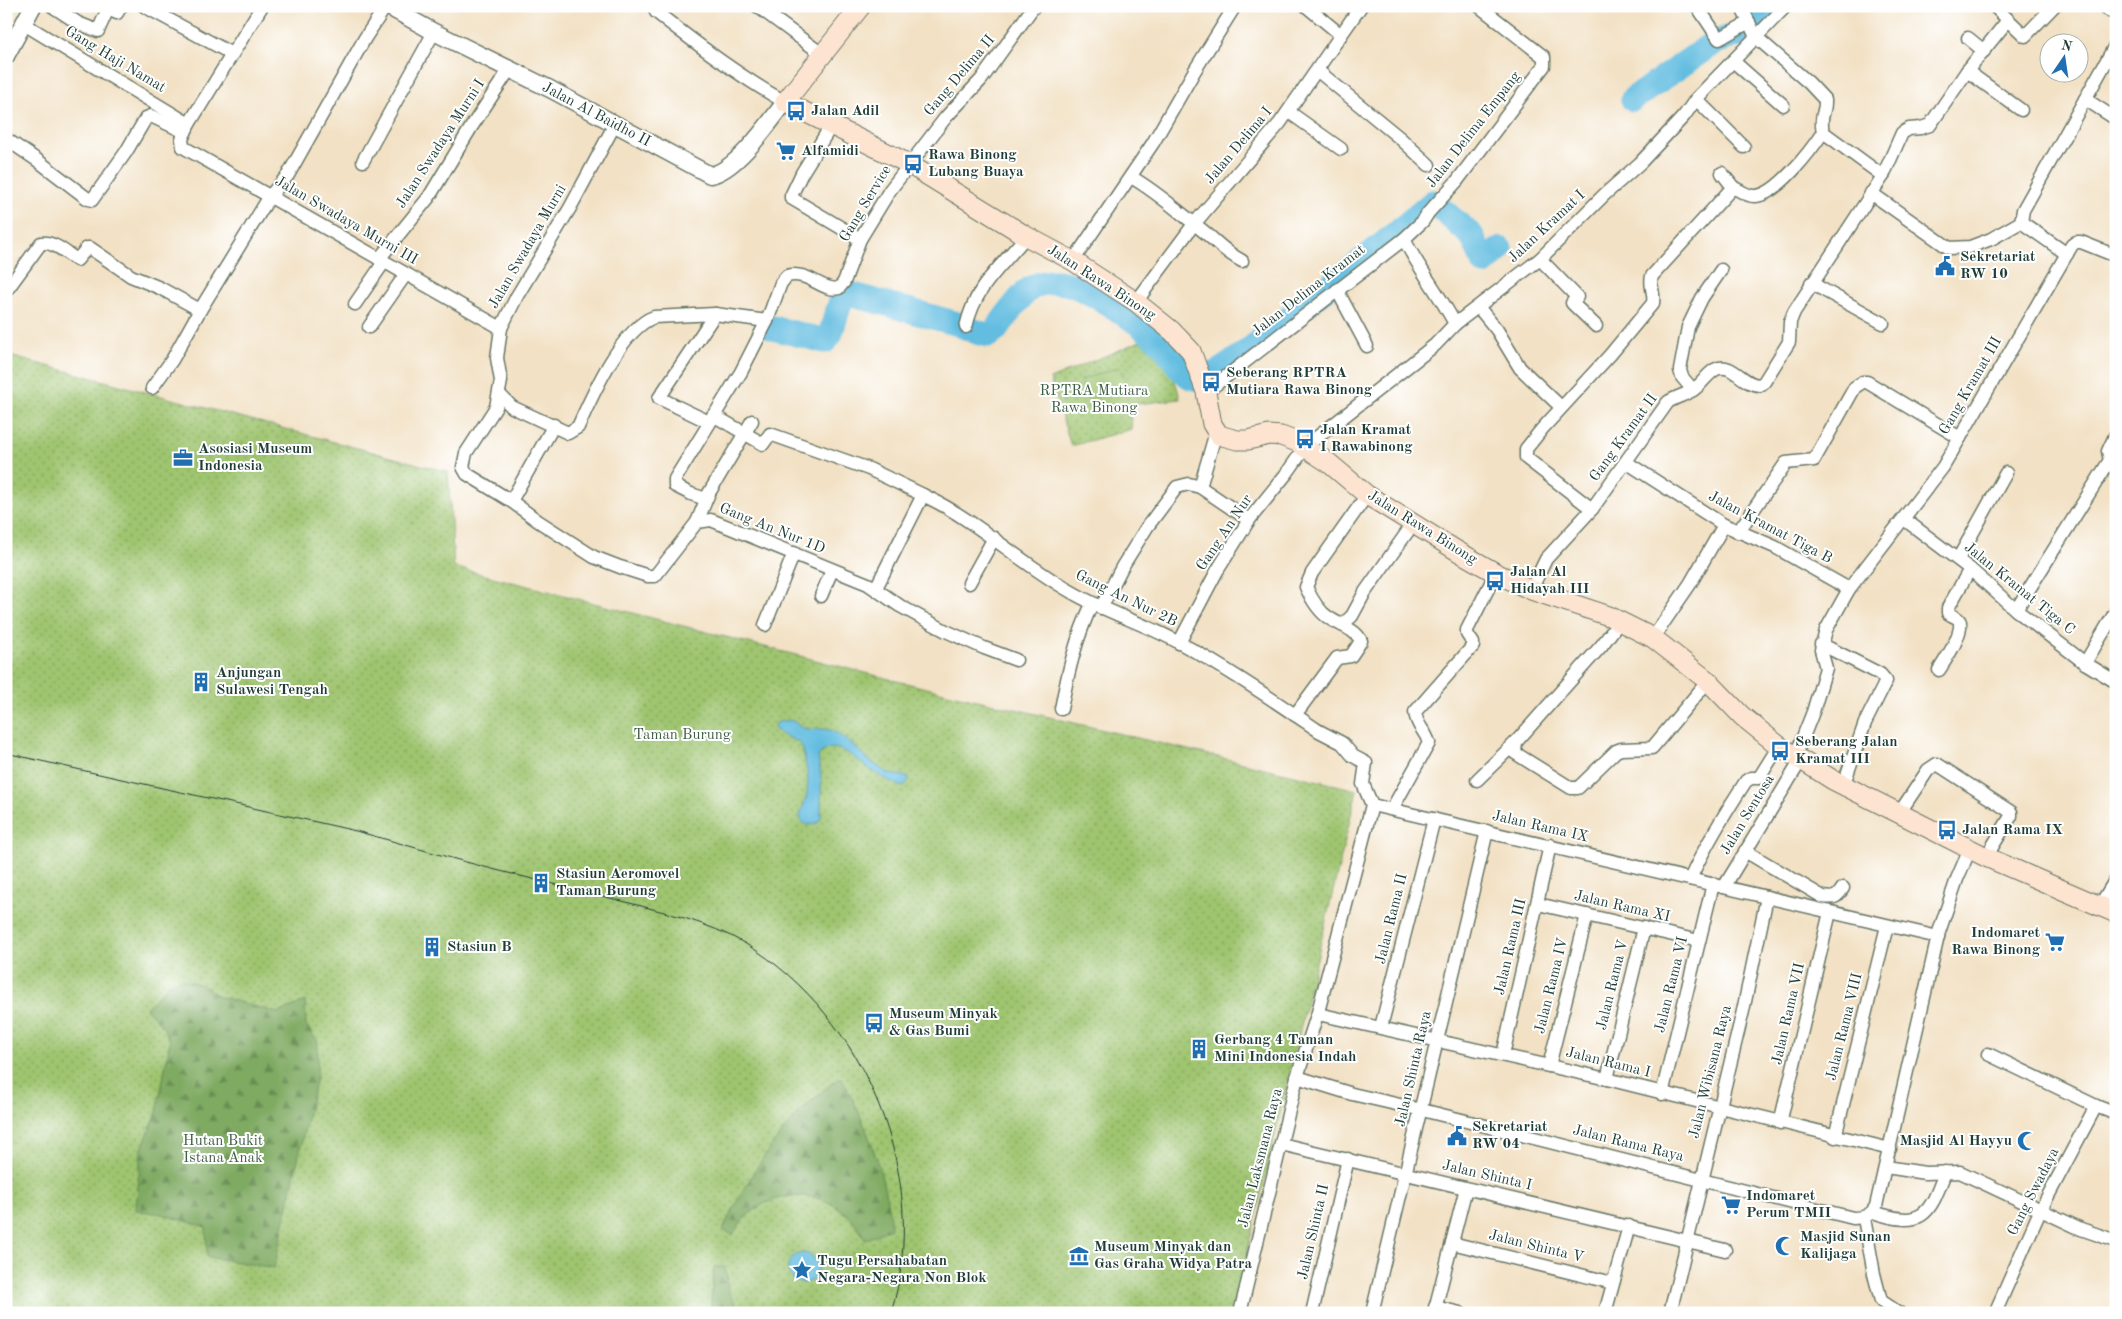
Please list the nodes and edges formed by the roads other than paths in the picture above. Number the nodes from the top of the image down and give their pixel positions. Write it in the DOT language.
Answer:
graph roads {
  1 [pos="33,6"];
  2 [pos="52,6"];
  3 [pos="121,6"];
  4 [pos="144,6"];
  5 [pos="262,6"];
  6 [pos="387,6"];
  7 [pos="654,6"];
  8 [pos="757,6"];
  9 [pos="861,6"];
  10 [pos="1034,6"];
  11 [pos="1235,6"];
  12 [pos="1306,6"];
  13 [pos="1361,6"];
  14 [pos="1479,6"];
  15 [pos="1697,6"];
  16 [pos="1741,6"];
  17 [pos="1786,6"];
  18 [pos="1994,6"];
  19 [pos="2054,6"];
  20 [pos="2103,6"];
  21 [pos="2116,15"];
  22 [pos="2008,20"];
  23 [pos="24,24"];
  24 [pos="1752,29"];
  25 [pos="434,32"];
  26 [pos="1340,35"];
  27 [pos="1968,38"];
  28 [pos="2116,44"];
  29 [pos="1984,51"];
  30 [pos="232,54"];
  31 [pos="822,54"];
  32 [pos="6,56"];
  33 [pos="1733,61"];
  34 [pos="509,70"];
  35 [pos="1318,71"];
  36 [pos="1967,71"];
  37 [pos="1696,99"];
  38 [pos="2085,99"];
  39 [pos="785,102"];
  40 [pos="1783,105"];
  41 [pos="2021,110"];
  42 [pos="1289,112"];
  43 [pos="2116,119"];
  44 [pos="614,124"];
  45 [pos="831,126"];
  46 [pos="185,132"];
  47 [pos="1823,132"];
  48 [pos="6,139"];
  49 [pos="1744,147"];
  50 [pos="1341,149"];
  51 [pos="363,161"];
  52 [pos="910,165"];
  53 [pos="1428,165"];
  54 [pos="1722,173"];
  55 [pos="1883,176"];
  56 [pos="1131,177"];
  57 [pos="1733,186"];
  58 [pos="1871,193"];
  59 [pos="270,196"];
  60 [pos="1428,213"];
  61 [pos="2021,222"];
  62 [pos="1194,224"];
  63 [pos="1026,236"];
  64 [pos="1404,239"];
  65 [pos="860,240"];
  66 [pos="2067,254"];
  67 [pos="2116,256"];
  68 [pos="1540,258"];
  69 [pos="382,261"];
  70 [pos="1073,261"];
  71 [pos="1242,262"];
  72 [pos="6,268"];
  73 [pos="1721,270"];
  74 [pos="19,272"];
  75 [pos="406,274"];
  76 [pos="1811,283"];
  77 [pos="1337,290"];
  78 [pos="6,291"];
  79 [pos="1136,302"];
  80 [pos="356,304"];
  81 [pos="1479,308"];
  82 [pos="200,310"];
  83 [pos="714,314"];
  84 [pos="1883,323"];
  85 [pos="1455,324"];
  86 [pos="765,326"];
  87 [pos="1596,326"];
  88 [pos="370,327"];
  89 [pos="966,327"];
  90 [pos="501,328"];
  91 [pos="1367,346"];
  92 [pos="1203,382"];
  93 [pos="152,388"];
  94 [pos="1693,390"];
  95 [pos="499,394"];
  96 [pos="1561,407"];
  97 [pos="711,418"];
  98 [pos="752,421"];
  99 [pos="554,425"];
  100 [pos="1216,432"];
  101 [pos="744,434"];
  102 [pos="2116,434"];
  103 [pos="1960,438"];
  104 [pos="1306,446"];
  105 [pos="1626,462"];
  106 [pos="2006,473"];
  107 [pos="1200,486"];
  108 [pos="923,495"];
  109 [pos="1367,495"];
  110 [pos="706,499"];
  111 [pos="510,501"];
  112 [pos="1592,509"];
  113 [pos="1904,519"];
  114 [pos="1249,520"];
  115 [pos="697,522"];
  116 [pos="1413,524"];
  117 [pos="1724,525"];
  118 [pos="1738,532"];
  119 [pos="994,538"];
  120 [pos="794,553"];
  121 [pos="1958,559"];
  122 [pos="1970,569"];
  123 [pos="832,570"];
  124 [pos="1496,573"];
  125 [pos="648,576"];
  126 [pos="969,583"];
  127 [pos="876,588"];
  128 [pos="1849,589"];
  129 [pos="1531,590"];
  130 [pos="821,596"];
  131 [pos="1097,606"];
  132 [pos="2016,610"];
  133 [pos="2116,611"];
  134 [pos="1620,621"];
  135 [pos="765,625"];
  136 [pos="1342,625"];
  137 [pos="1653,638"];
  138 [pos="1180,643"];
  139 [pos="1821,644"];
  140 [pos="1016,660"];
  141 [pos="2085,662"];
  142 [pos="1938,670"];
  143 [pos="1708,681"];
  144 [pos="2116,682"];
  145 [pos="1061,709"];
  146 [pos="1296,715"];
  147 [pos="1516,742"];
  148 [pos="1779,746"];
  149 [pos="1798,758"];
  150 [pos="1477,780"];
  151 [pos="1843,786"];
  152 [pos="1371,807"];
  153 [pos="1392,809"];
  154 [pos="1900,812"];
  155 [pos="1434,819"];
  156 [pos="1487,831"];
  157 [pos="1550,845"];
  158 [pos="1745,851"];
  159 [pos="1978,853"];
  160 [pos="1690,879"];
  161 [pos="2116,879"];
  162 [pos="1718,886"];
  163 [pos="1843,888"];
  164 [pos="1767,897"];
  165 [pos="1538,904"];
  166 [pos="2108,910"];
  167 [pos="1830,912"];
  168 [pos="1587,915"];
  169 [pos="1887,926"];
  170 [pos="1644,928"];
  171 [pos="1938,937"];
  172 [pos="1700,941"];
  173 [pos="1318,1014"];
  174 [pos="1381,1027"];
  175 [pos="1438,1040"];
  176 [pos="1988,1054"];
  177 [pos="1504,1056"];
  178 [pos="1549,1066"];
  179 [pos="1297,1077"];
  180 [pos="1607,1079"];
  181 [pos="1662,1094"];
  182 [pos="2096,1106"];
  183 [pos="1719,1108"];
  184 [pos="1422,1110"];
  185 [pos="2116,1114"];
  186 [pos="1780,1123"];
  187 [pos="1835,1137"];
  188 [pos="1281,1144"];
  189 [pos="1890,1149"];
  190 [pos="1348,1160"];
  191 [pos="1886,1167"];
  192 [pos="1945,1172"];
  193 [pos="1406,1174"];
  194 [pos="1701,1179"];
  195 [pos="1466,1188"];
  196 [pos="2040,1211"];
  197 [pos="1869,1215"];
  198 [pos="1629,1226"];
  199 [pos="1686,1241"];
  200 [pos="2116,1241"];
  201 [pos="1452,1243"];
  202 [pos="1725,1250"];
  203 [pos="1613,1283"];
  204 [pos="1434,1310"];
  205 [pos="1240,1313"];
  206 [pos="1312,1313"];
  207 [pos="1372,1313"];
  208 [pos="1460,1313"];
  209 [pos="1605,1313"];
  210 [pos="1670,1313"];
  211 [pos="1899,1313"];
  212 [pos="1995,1313"];
  1 -- 23 [label="street"];
  2 -- 3 [label="street"];
  4 -- 30 [label="street"];
  5 -- 30 [label="street"];
  6 -- 25 [label="street, Jalan Al Baidho II"];
  6 -- 59 [label="street"];
  7 -- 39 [label="street"];
  8 -- 31 [label="street"];
  9 -- 31 [label="main road"];
  10 -- 52 [label="street, Gang Delima II"];
  11 -- 56 [label="street"];
  12 -- 26 [label="street"];
  13 -- 26 [label="street, Jalan Delima I"];
  14 -- 60 [label="street, Jalan Delima Empang"];
  15 -- 24 [label="street"];
  16 -- 24 [label="street"];
  17 -- 24 [label="street, Jalan Kramat I"];
  18 -- 22 [label="street"];
  19 -- 22 [label="street"];
  20 -- 21 [label="street"];
  22 -- 29 [label="street"];
  23 -- 32 [label="street"];
  23 -- 46 [label="street, Gang Haji Namat"];
  24 -- 33 [label="street, Jalan Kramat I"];
  24 -- 47 [label="street"];
  25 -- 34 [label="street, Jalan Al Baidho II"];
  25 -- 51 [label="street"];
  26 -- 35 [label="street, Jalan Delima I"];
  27 -- 29 [label="street"];
  28 -- 38 [label="street"];
  29 -- 36 [label="street"];
  30 -- 46 [label="street"];
  31 -- 39 [label="main road"];
  33 -- 37 [label="street, Jalan Kramat I"];
  33 -- 40 [label="street"];
  34 -- 44 [label="street, Jalan Al Baidho II"];
  34 -- 69 [label="street, Jalan Swadaya Murni I"];
  35 -- 42 [label="street, Jalan Delima I"];
  35 -- 53 [label="street"];
  36 -- 41 [label="street"];
  36 -- 55 [label="street, Gang Kramat II"];
  37 -- 49 [label="street"];
  37 -- 68 [label="street, Jalan Kramat I"];
  38 -- 43 [label="street"];
  38 -- 61 [label="street"];
  39 -- 44 [label="street, Jalan Al Baidho II"];
  39 -- 45 [label="main road, Jalan Rawa Binong"];
  42 -- 50 [label="street"];
  42 -- 62 [label="street, Jalan Delima I"];
  44 -- 90 [label="street, Jalan Swadaya Murni"];
  45 -- 52 [label="main road, Jalan Rawa Binong"];
  45 -- 65 [label="street"];
  46 -- 48 [label="street"];
  46 -- 59 [label="street, Jalan Swadaya Murni III"];
  47 -- 55 [label="street"];
  47 -- 57 [label="street"];
  52 -- 63 [label="main road, Jalan Rawa Binong"];
  52 -- 65 [label="street, Gang Service"];
  54 -- 57 [label="street"];
  55 -- 58 [label="street, Gang Kramat II"];
  56 -- 62 [label="street"];
  56 -- 70 [label="street"];
  57 -- 96 [label="street"];
  58 -- 61 [label="street"];
  58 -- 76 [label="street, Gang Kramat II"];
  59 -- 69 [label="street, Jalan Swadaya Murni III"];
  59 -- 82 [label="street"];
  60 -- 64 [label="street, Jalan Delima Kramat"];
  61 -- 66 [label="street"];
  62 -- 71 [label="street"];
  62 -- 79 [label="street, Jalan Delima I"];
  63 -- 70 [label="main road, Jalan Rawa Binong"];
  63 -- 89 [label="street"];
  64 -- 77 [label="street, Jalan Delima Kramat"];
  64 -- 85 [label="street"];
  65 -- 86 [label="street, Gang Service"];
  66 -- 67 [label="street"];
  66 -- 103 [label="street, Gang Kramat III"];
  68 -- 81 [label="street, Jalan Kramat I"];
  68 -- 87 [label="street"];
  69 -- 75 [label="street, Jalan Swadaya Murni III"];
  69 -- 80 [label="street, Jalan Swadaya Murni I"];
  70 -- 79 [label="main road, Jalan Rawa Binong"];
  72 -- 74 [label="street"];
  73 -- 94 [label="street"];
  74 -- 78 [label="street"];
  74 -- 82 [label="street"];
  75 -- 88 [label="street"];
  75 -- 90 [label="street, Jalan Swadaya Murni III"];
  76 -- 84 [label="street"];
  76 -- 94 [label="street, Gang Kramat II"];
  77 -- 91 [label="street"];
  77 -- 92 [label="street, Jalan Delima Kramat"];
  79 -- 92 [label="main road, Jalan Rawa Binong"];
  81 -- 85 [label="street, Jalan Kramat I"];
  81 -- 96 [label="street"];
  82 -- 93 [label="street"];
  83 -- 86 [label="street"];
  83 -- 97 [label="street"];
  83 -- 99 [label="street"];
  85 -- 104 [label="street, Jalan Kramat I"];
  86 -- 97 [label="street"];
  90 -- 95 [label="street, Jalan Swadaya Murni"];
  92 -- 100 [label="main road, Jalan Rawa Binong"];
  94 -- 105 [label="street, Gang Kramat II"];
  95 -- 99 [label="street"];
  95 -- 111 [label="street, Jalan Swadaya Murni"];
  96 -- 112 [label="street"];
  97 -- 101 [label="street"];
  97 -- 110 [label="street"];
  98 -- 101 [label="street"];
  99 -- 111 [label="street"];
  100 -- 104 [label="main road, Jalan Rawa Binong"];
  100 -- 107 [label="street"];
  101 -- 108 [label="street, Gang An Nur 2B"];
  101 -- 110 [label="street"];
  102 -- 132 [label="street"];
  103 -- 113 [label="street, Gang Kramat III"];
  103 -- 118 [label="street"];
  104 -- 109 [label="main road, Jalan Rawa Binong"];
  104 -- 114 [label="street, Gang An Nur"];
  105 -- 112 [label="street, Gang Kramat II"];
  105 -- 117 [label="street, Jalan Kramat Tiga B"];
  106 -- 121 [label="street"];
  107 -- 114 [label="street"];
  107 -- 131 [label="street"];
  108 -- 119 [label="street, Gang An Nur 2B"];
  108 -- 127 [label="street"];
  109 -- 116 [label="main road, Jalan Rawa Binong"];
  109 -- 136 [label="street"];
  110 -- 115 [label="street"];
  111 -- 125 [label="street, Jalan Swadaya Murni"];
  112 -- 129 [label="street, Gang Kramat II"];
  113 -- 121 [label="street, Jalan Kramat Tiga C"];
  113 -- 128 [label="street, Gang Kramat III"];
  114 -- 138 [label="street, Gang An Nur"];
  115 -- 120 [label="street, Gang An Nur 1D"];
  115 -- 125 [label="street, Gang An Nur 1D"];
  116 -- 124 [label="main road, Jalan Rawa Binong"];
  116 -- 136 [label="street"];
  117 -- 118 [label="street, Jalan Kramat Tiga B"];
  117 -- 137 [label="street"];
  118 -- 128 [label="street, Jalan Kramat Tiga B"];
  119 -- 126 [label="street"];
  119 -- 131 [label="street, Gang An Nur 2B"];
  120 -- 123 [label="street, Gang An Nur 1D"];
  120 -- 135 [label="street"];
  121 -- 122 [label="street, Jalan Kramat Tiga C"];
  122 -- 132 [label="street, Jalan Kramat Tiga C"];
  122 -- 142 [label="street"];
  123 -- 127 [label="street, Gang An Nur 1D"];
  123 -- 130 [label="street"];
  124 -- 129 [label="main road, Jalan Rawa Binong"];
  124 -- 153 [label="street"];
  127 -- 140 [label="street, Gang An Nur 1D"];
  128 -- 139 [label="street, Gang Kramat III"];
  129 -- 134 [label="main road, Jalan Rawa Binong"];
  131 -- 138 [label="street, Gang An Nur 2B"];
  131 -- 145 [label="street"];
  132 -- 141 [label="street, Jalan Kramat Tiga C"];
  133 -- 141 [label="street"];
  134 -- 137 [label="main road, Jalan Rawa Binong"];
  134 -- 147 [label="street"];
  136 -- 146 [label="street"];
  137 -- 143 [label="main road, Jalan Rawa Binong"];
  138 -- 146 [label="street, Gang An Nur 2B"];
  139 -- 149 [label="street"];
  139 -- 151 [label="street"];
  141 -- 144 [label="street, Jalan Kramat Tiga C"];
  143 -- 147 [label="street"];
  143 -- 148 [label="main road, Jalan Rawa Binong"];
  146 -- 152 [label="street, Gang An Nur 2B"];
  147 -- 150 [label="street"];
  148 -- 149 [label="main road, Jalan Rawa Binong"];
  148 -- 160 [label="street"];
  149 -- 151 [label="main road, Jalan Rawa Binong"];
  149 -- 158 [label="street, Jalan Sentosa"];
  151 -- 154 [label="main road, Jalan Rawa Binong"];
  152 -- 153 [label="street, Jalan Rama IX"];
  152 -- 173 [label="street, Jalan Laksmana Raya"];
  153 -- 155 [label="street, Jalan Rama IX"];
  154 -- 159 [label="main road, Jalan Rawa Binong"];
  154 -- 159 [label="street"];
  155 -- 156 [label="street, Jalan Rama IX"];
  155 -- 174 [label="street, Jalan Rama II"];
  156 -- 157 [label="street, Jalan Rama IX"];
  156 -- 175 [label="street, Jalan Shinta Raya"];
  157 -- 160 [label="street, Jalan Rama IX"];
  157 -- 165 [label="street, Jalan Rama III"];
  158 -- 162 [label="street, Jalan Sentosa"];
  158 -- 163 [label="street"];
  159 -- 166 [label="main road, Jalan Rawa Binong"];
  159 -- 171 [label="street"];
  160 -- 162 [label="street, Jalan Rama IX"];
  161 -- 166 [label="street"];
  162 -- 164 [label="street, Jalan Rama IX"];
  162 -- 172 [label="street, Jalan Rama VI"];
  164 -- 167 [label="street, Jalan Rama IX"];
  164 -- 183 [label="street, Jalan Wibisana Raya"];
  165 -- 168 [label="street, Jalan Rama XI"];
  165 -- 177 [label="street, Jalan Rama III"];
  167 -- 169 [label="street, Jalan Rama IX"];
  167 -- 186 [label="street, Jalan Rama VII"];
  168 -- 170 [label="street, Jalan Rama XI"];
  168 -- 178 [label="street, Jalan Rama IV"];
  169 -- 171 [label="street, Jalan Rama IX"];
  169 -- 187 [label="street, Jalan Rama VIII"];
  170 -- 172 [label="street, Jalan Rama XI"];
  170 -- 180 [label="street, Jalan Rama V"];
  171 -- 189 [label="street"];
  172 -- 181 [label="street, Jalan Rama VI"];
  173 -- 174 [label="street, Jalan Rama I"];
  173 -- 179 [label="street, Jalan Laksmana Raya"];
  174 -- 175 [label="street, Jalan Rama I"];
  175 -- 177 [label="street, Jalan Rama I"];
  175 -- 184 [label="street, Jalan Shinta Raya"];
  176 -- 182 [label="street"];
  177 -- 178 [label="street, Jalan Rama I"];
  178 -- 180 [label="street, Jalan Rama I"];
  179 -- 184 [label="street, Jalan Rama Raya"];
  179 -- 188 [label="street, Jalan Laksmana Raya"];
  180 -- 181 [label="street, Jalan Rama I"];
  181 -- 183 [label="street, Jalan Rama I"];
  182 -- 185 [label="street"];
  182 -- 196 [label="street, Gang Swadaya"];
  183 -- 186 [label="street, Jalan Rama I"];
  183 -- 194 [label="street, Jalan Wibisana Raya"];
  184 -- 193 [label="street, Jalan Shinta Raya"];
  184 -- 194 [label="street, Jalan Rama Raya"];
  186 -- 187 [label="street, Jalan Rama I"];
  187 -- 189 [label="street, Jalan Rama I"];
  188 -- 190 [label="street, Jalan Shinta I"];
  188 -- 205 [label="street, Jalan Laksmana Raya"];
  189 -- 191 [label="street"];
  190 -- 193 [label="street, Jalan Shinta I"];
  190 -- 206 [label="street, Jalan Shinta II"];
  191 -- 192 [label="street"];
  191 -- 197 [label="street"];
  192 -- 196 [label="street"];
  192 -- 197 [label="street, Jalan Rama Raya"];
  193 -- 195 [label="street, Jalan Shinta I"];
  193 -- 207 [label="street, Jalan Shinta Raya"];
  194 -- 197 [label="street, Jalan Rama Raya"];
  194 -- 199 [label="street, Jalan Wibisana Raya"];
  195 -- 198 [label="street, Jalan Shinta I"];
  195 -- 201 [label="street"];
  196 -- 200 [label="street"];
  196 -- 212 [label="street, Gang Swadaya"];
  197 -- 211 [label="street"];
  198 -- 199 [label="street, Jalan Shinta I"];
  198 -- 203 [label="street"];
  199 -- 202 [label="street, Jalan Shinta I"];
  199 -- 210 [label="street, Jalan Wibisana Raya"];
  201 -- 203 [label="street, Jalan Shinta V"];
  201 -- 204 [label="street"];
  203 -- 209 [label="street"];
  204 -- 208 [label="street"];
}
